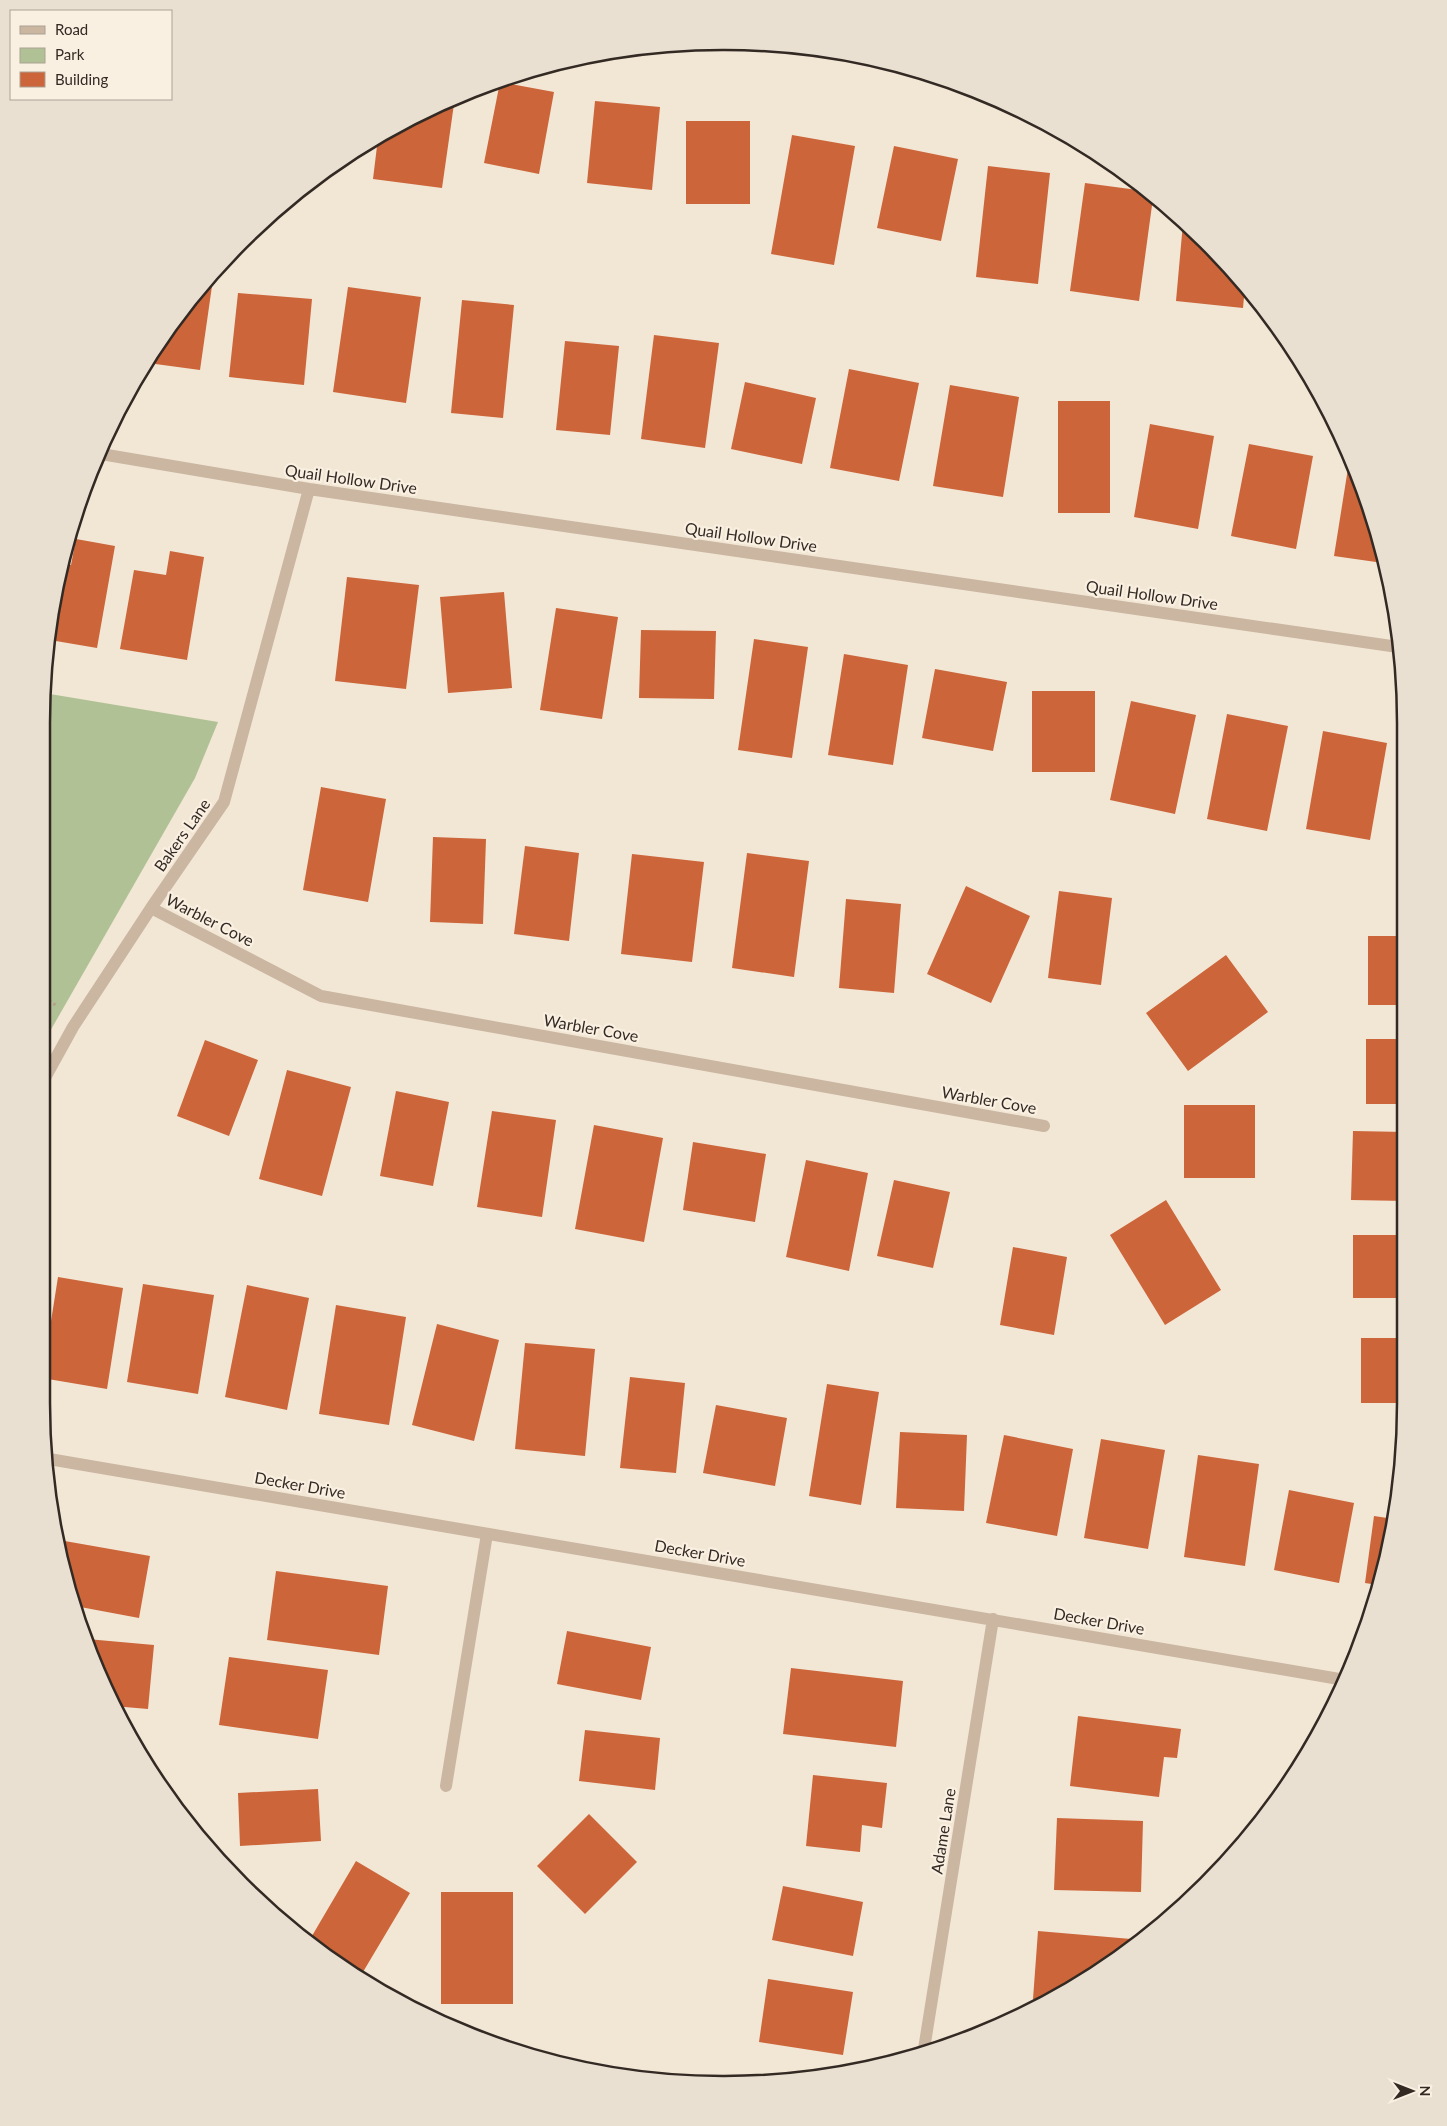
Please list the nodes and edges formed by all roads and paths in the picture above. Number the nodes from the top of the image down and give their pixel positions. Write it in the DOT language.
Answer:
graph roads {
  1 [pos="106,455"];
  2 [pos="309,489"];
  3 [pos="1392,646"];
  4 [pos="151,908"];
  5 [pos="50,1001"];
  6 [pos="58,1006"];
  7 [pos="50,1069"];
  8 [pos="1044,1126"];
  9 [pos="52,1460"];
  10 [pos="487,1534"];
  11 [pos="993,1619"];
  12 [pos="1338,1679"];
  13 [pos="446,1786"];
  14 [pos="925,2045"];
  1 -- 2 [label="street, Quail Hollow Drive"];
  2 -- 3 [label="street, Quail Hollow Drive"];
  2 -- 4 [label="street, Bakers Lane"];
  4 -- 7 [label="street, Bakers Lane"];
  4 -- 8 [label="street, Warbler Cove"];
  5 -- 6 [label="path"];
  9 -- 10 [label="street, Decker Drive"];
  10 -- 11 [label="street, Decker Drive"];
  10 -- 13 [label="street"];
  11 -- 12 [label="street, Decker Drive"];
  11 -- 14 [label="street, Adame Lane"];
}
